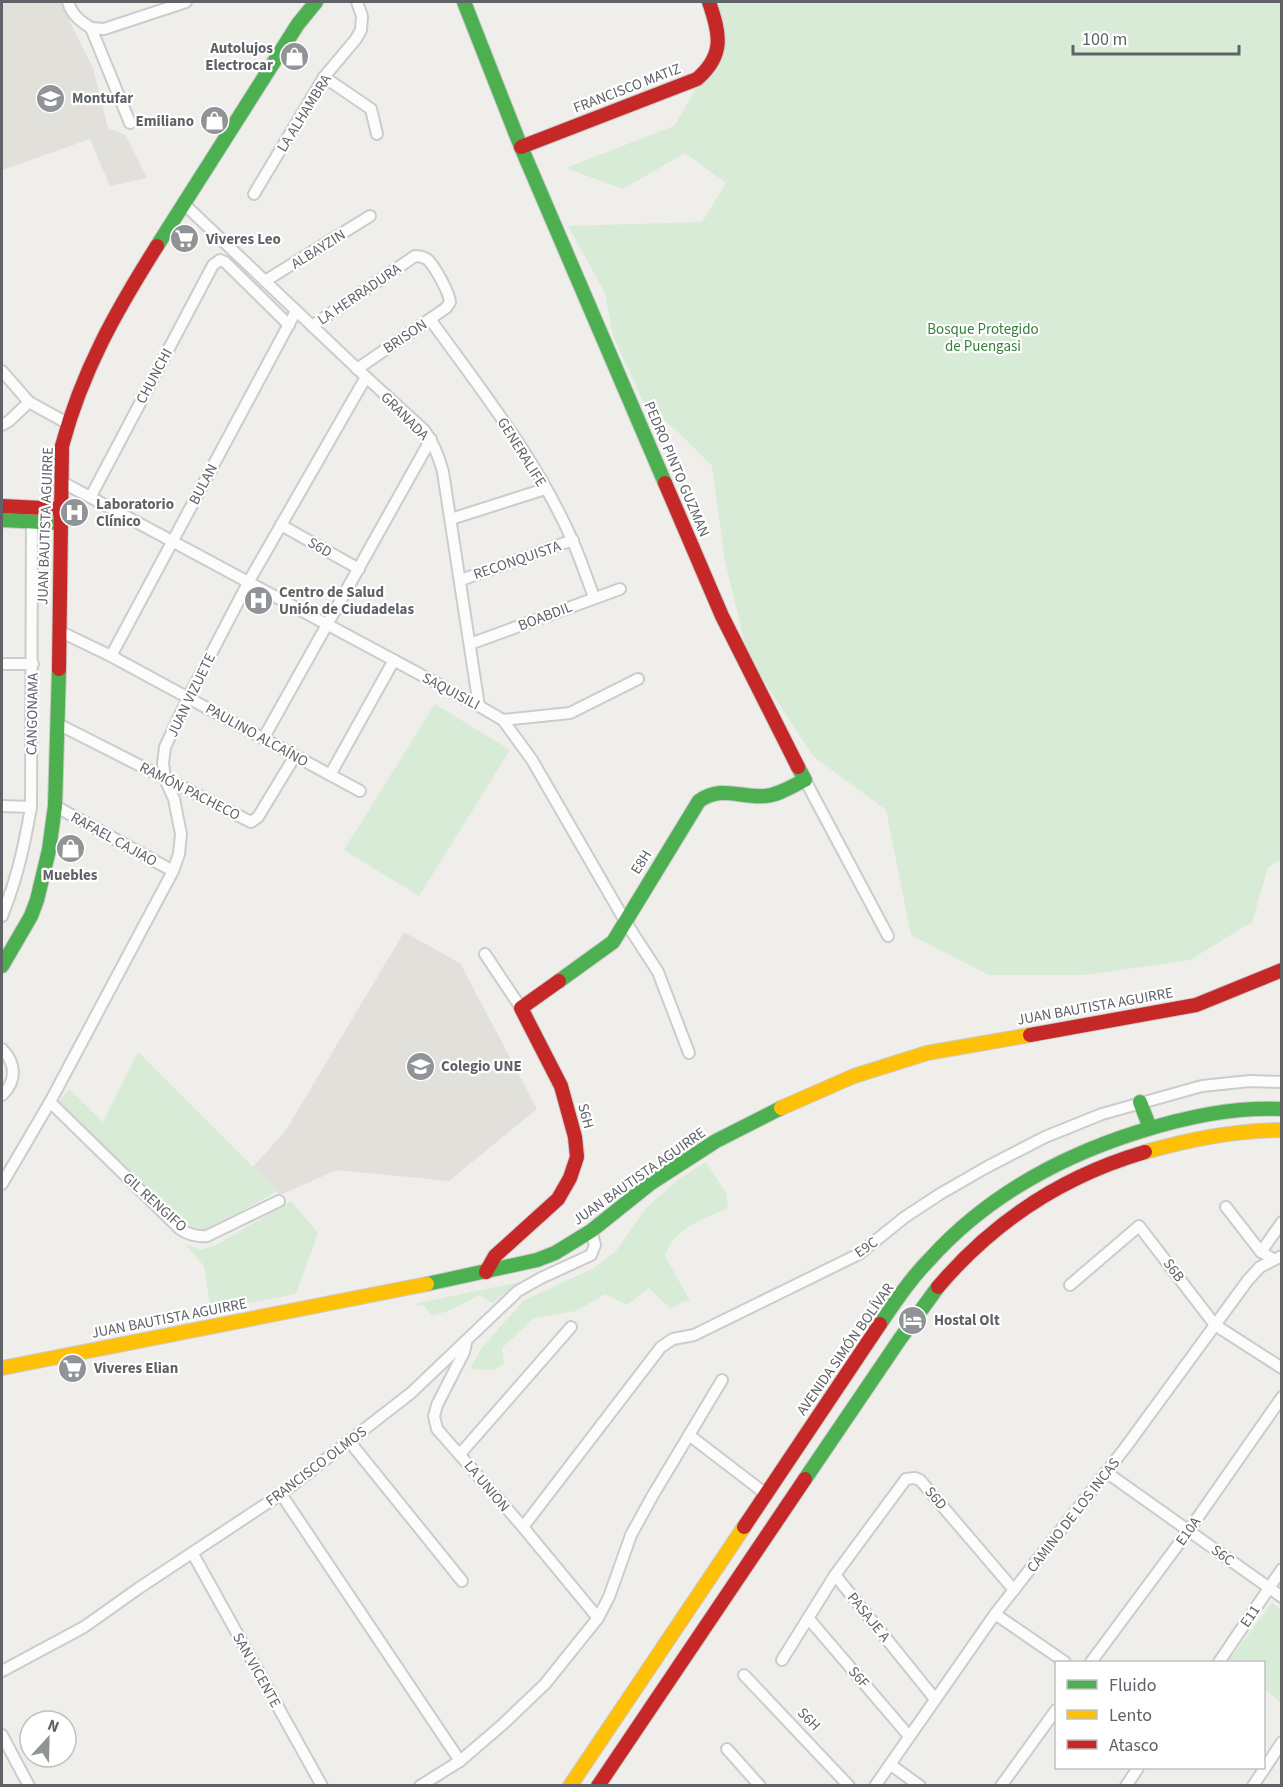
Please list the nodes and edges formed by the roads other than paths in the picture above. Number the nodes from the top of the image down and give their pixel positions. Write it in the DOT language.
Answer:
graph roads {
  1 [pos="68,2"];
  2 [pos="186,2"];
  3 [pos="316,2"];
  4 [pos="357,2"];
  5 [pos="464,2"];
  6 [pos="710,2"];
  7 [pos="91,28"];
  8 [pos="324,77"];
  9 [pos="130,123"];
  10 [pos="377,134"];
  11 [pos="521,147"];
  12 [pos="255,194"];
  13 [pos="184,204"];
  14 [pos="370,216"];
  15 [pos="265,281"];
  16 [pos="450,302"];
  17 [pos="296,311"];
  18 [pos="430,319"];
  19 [pos="289,325"];
  20 [pos="312,326"];
  21 [pos="357,369"];
  22 [pos="2,371"];
  23 [pos="366,377"];
  24 [pos="29,402"];
  25 [pos="67,423"];
  26 [pos="2,424"];
  27 [pos="431,439"];
  28 [pos="62,482"];
  29 [pos="545,489"];
  30 [pos="91,496"];
  31 [pos="2,506"];
  32 [pos="32,514"];
  33 [pos="61,516"];
  34 [pos="451,519"];
  35 [pos="2,520"];
  36 [pos="281,525"];
  37 [pos="573,540"];
  38 [pos="172,541"];
  39 [pos="359,569"];
  40 [pos="460,580"];
  41 [pos="249,581"];
  42 [pos="620,589"];
  43 [pos="594,597"];
  44 [pos="328,624"];
  45 [pos="58,631"];
  46 [pos="470,644"];
  47 [pos="111,656"];
  48 [pos="394,660"];
  49 [pos="2,664"];
  50 [pos="33,664"];
  51 [pos="638,680"];
  52 [pos="188,698"];
  53 [pos="479,706"];
  54 [pos="503,720"];
  55 [pos="58,724"];
  56 [pos="263,739"];
  57 [pos="295,756"];
  58 [pos="330,775"];
  59 [pos="165,779"];
  60 [pos="805,780"];
  61 [pos="360,791"];
  62 [pos="55,806"];
  63 [pos="2,807"];
  64 [pos="31,807"];
  65 [pos="173,871"];
  66 [pos="2,916"];
  67 [pos="625,921"];
  68 [pos="888,936"];
  69 [pos="485,954"];
  70 [pos="2,966"];
  71 [pos="1281,970"];
  72 [pos="521,1008"];
  73 [pos="2,1049"];
  74 [pos="689,1053"];
  75 [pos="1281,1082"];
  76 [pos="2,1095"];
  77 [pos="50,1102"];
  78 [pos="1140,1102"];
  79 [pos="1281,1109"];
  80 [pos="1150,1128"];
  81 [pos="1281,1130"];
  82 [pos="2,1184"];
  83 [pos="279,1201"];
  84 [pos="1226,1207"];
  85 [pos="1281,1222"];
  86 [pos="591,1231"];
  87 [pos="1261,1252"];
  88 [pos="1277,1258"];
  89 [pos="486,1272"];
  90 [pos="1070,1284"];
  91 [pos="1215,1325"];
  92 [pos="571,1327"];
  93 [pos="468,1340"];
  94 [pos="2,1368"];
  95 [pos="1281,1368"];
  96 [pos="722,1380"];
  97 [pos="1281,1397"];
  98 [pos="689,1435"];
  99 [pos="349,1441"];
  100 [pos="460,1454"];
  101 [pos="1106,1472"];
  102 [pos="281,1494"];
  103 [pos="766,1494"];
  104 [pos="523,1527"];
  105 [pos="1189,1530"];
  106 [pos="193,1554"];
  107 [pos="1281,1569"];
  108 [pos="835,1575"];
  109 [pos="462,1581"];
  110 [pos="1269,1588"];
  111 [pos="1014,1590"];
  112 [pos="1281,1597"];
  113 [pos="995,1614"];
  114 [pos="598,1618"];
  115 [pos="808,1618"];
  116 [pos="782,1660"];
  117 [pos="1064,1661"];
  118 [pos="1092,1661"];
  119 [pos="1220,1661"];
  120 [pos="2,1671"];
  121 [pos="744,1675"];
  122 [pos="934,1699"];
  123 [pos="1055,1711"];
  124 [pos="2,1735"];
  125 [pos="909,1736"];
  126 [pos="1281,1742"];
  127 [pos="727,1749"];
  128 [pos="460,1761"];
  129 [pos="891,1765"];
  130 [pos="1265,1767"];
  131 [pos="1137,1769"];
  132 [pos="1263,1769"];
  133 [pos="28,1785"];
  134 [pos="322,1785"];
  135 [pos="420,1785"];
  136 [pos="570,1785"];
  137 [pos="598,1785"];
  138 [pos="760,1785"];
  139 [pos="849,1785"];
  140 [pos="875,1785"];
  141 [pos="920,1785"];
  142 [pos="1001,1785"];
  143 [pos="1126,1785"];
  144 [pos="1253,1785"];
  1 -- 7 [label="street"];
  2 -- 7 [label="street"];
  3 -- 13 [label="main road, JUAN BAUTISTA AGUIRRE"];
  4 -- 8 [label="street, LA ALHAMBRA"];
  5 -- 11 [label="main road, PEDRO PINTO GUZMAN"];
  6 -- 11 [label="main road, FRANCISCO MATIZ"];
  7 -- 9 [label="street"];
  8 -- 10 [label="street"];
  8 -- 12 [label="street, LA ALHAMBRA"];
  11 -- 60 [label="main road, PEDRO PINTO GUZMAN"];
  13 -- 15 [label="street, GRANADA"];
  13 -- 25 [label="main road, JUAN BAUTISTA AGUIRRE"];
  14 -- 15 [label="street, ALBAYZIN"];
  15 -- 17 [label="street, GRANADA"];
  16 -- 18 [label="street, BRISON"];
  16 -- 20 [label="street, LA HERRADURA"];
  17 -- 19 [label="street, BULAN"];
  17 -- 20 [label="street, GRANADA"];
  18 -- 21 [label="street, BRISON"];
  18 -- 29 [label="street, GENERALIFE"];
  19 -- 30 [label="street, CHUNCHI"];
  19 -- 38 [label="street, BULAN"];
  20 -- 21 [label="street, GRANADA"];
  21 -- 23 [label="street, GRANADA"];
  22 -- 24 [label="street"];
  23 -- 27 [label="street, GRANADA"];
  23 -- 36 [label="street, JUAN VIZUETE"];
  24 -- 25 [label="street"];
  24 -- 26 [label="street"];
  25 -- 28 [label="main road, JUAN BAUTISTA AGUIRRE"];
  27 -- 34 [label="street, GRANADA"];
  27 -- 39 [label="street"];
  28 -- 30 [label="street, SAQUISILI"];
  28 -- 33 [label="main road, JUAN BAUTISTA AGUIRRE"];
  29 -- 34 [label="street"];
  29 -- 37 [label="street, GENERALIFE"];
  30 -- 38 [label="street, SAQUISILI"];
  31 -- 32 [label="main road"];
  32 -- 33 [label="main road"];
  32 -- 35 [label="main road"];
  32 -- 50 [label="street, CANGONAMA"];
  33 -- 45 [label="main road, JUAN BAUTISTA AGUIRRE"];
  34 -- 40 [label="street, GRANADA"];
  36 -- 39 [label="street, S6D"];
  36 -- 41 [label="street, JUAN VIZUETE"];
  37 -- 40 [label="street, RECONQUISTA"];
  37 -- 43 [label="street, GENERALIFE"];
  38 -- 41 [label="street, SAQUISILI"];
  38 -- 47 [label="street, BULAN"];
  39 -- 44 [label="street"];
  40 -- 46 [label="street, GRANADA"];
  41 -- 44 [label="street, SAQUISILI"];
  41 -- 52 [label="street, JUAN VIZUETE"];
  42 -- 43 [label="street, BOABDIL"];
  43 -- 46 [label="street, BOABDIL"];
  44 -- 48 [label="street, SAQUISILI"];
  44 -- 56 [label="street"];
  45 -- 47 [label="street, PAULINO ALCAÍNO"];
  45 -- 55 [label="main road, JUAN BAUTISTA AGUIRRE"];
  46 -- 53 [label="street, GRANADA"];
  47 -- 52 [label="street, PAULINO ALCAÍNO"];
  48 -- 53 [label="street, SAQUISILI"];
  48 -- 58 [label="street"];
  49 -- 50 [label="street"];
  50 -- 64 [label="street, CANGONAMA"];
  51 -- 54 [label="street"];
  52 -- 56 [label="street, PAULINO ALCAÍNO"];
  52 -- 59 [label="street, JUAN VIZUETE"];
  53 -- 54 [label="street, SAQUISILI"];
  54 -- 67 [label="street, SAQUISILI"];
  55 -- 59 [label="street, RAMÓN PACHECO"];
  55 -- 62 [label="main road, JUAN BAUTISTA AGUIRRE"];
  56 -- 57 [label="street, PAULINO ALCAÍNO"];
  57 -- 58 [label="street, PAULINO ALCAÍNO"];
  57 -- 59 [label="street, RAMÓN PACHECO"];
  58 -- 61 [label="street, PAULINO ALCAÍNO"];
  59 -- 65 [label="street, JUAN VIZUETE"];
  60 -- 67 [label="main road, E8H"];
  60 -- 68 [label="street, PEDRO PINTO GUZMAN"];
  62 -- 65 [label="street, RAFAEL CAJIAO"];
  62 -- 70 [label="main road, JUAN BAUTISTA AGUIRRE"];
  63 -- 64 [label="street"];
  64 -- 66 [label="street, CANGONAMA"];
  65 -- 77 [label="street, JUAN VIZUETE"];
  67 -- 72 [label="main road, E8H"];
  67 -- 74 [label="street, SAQUISILI"];
  69 -- 72 [label="street, S6H"];
  71 -- 86 [label="main road, JUAN BAUTISTA AGUIRRE"];
  72 -- 89 [label="main road, S6H"];
  73 -- 76 [label="street"];
  75 -- 78 [label="street, E9C"];
  77 -- 82 [label="street, JUAN VIZUETE"];
  77 -- 83 [label="street, GIL RENGIFO"];
  78 -- 80 [label="main road"];
  78 -- 104 [label="street, E9C"];
  79 -- 80 [label="main road, AVENIDA SIMÓN BOLÍVAR"];
  80 -- 103 [label="main road, AVENIDA SIMÓN BOLÍVAR"];
  81 -- 137 [label="main road"];
  84 -- 87 [label="street"];
  85 -- 87 [label="street"];
  86 -- 89 [label="main road, JUAN BAUTISTA AGUIRRE"];
  86 -- 93 [label="street, FRANCISCO OLMOS"];
  87 -- 88 [label="street"];
  88 -- 91 [label="street, CAMINO DE LOS INCAS"];
  89 -- 94 [label="main road, JUAN BAUTISTA AGUIRRE"];
  90 -- 91 [label="street, S6B"];
  91 -- 95 [label="street, S6B"];
  91 -- 101 [label="street, CAMINO DE LOS INCAS"];
  92 -- 100 [label="street"];
  93 -- 99 [label="street, FRANCISCO OLMOS"];
  93 -- 100 [label="street, LA UNION"];
  96 -- 98 [label="street"];
  97 -- 105 [label="street, E10A"];
  98 -- 103 [label="street"];
  98 -- 114 [label="street"];
  99 -- 102 [label="street, FRANCISCO OLMOS"];
  99 -- 109 [label="street"];
  100 -- 104 [label="street, LA UNION"];
  101 -- 105 [label="street, S6C"];
  101 -- 111 [label="street, CAMINO DE LOS INCAS"];
  102 -- 106 [label="street, FRANCISCO OLMOS"];
  102 -- 128 [label="street"];
  103 -- 136 [label="main road, AVENIDA SIMÓN BOLÍVAR"];
  104 -- 114 [label="street, LA UNION"];
  105 -- 110 [label="street, S6C"];
  105 -- 118 [label="street, E10A"];
  106 -- 120 [label="street, FRANCISCO OLMOS"];
  106 -- 134 [label="street, SAN VICENTE"];
  107 -- 110 [label="street, E11"];
  108 -- 111 [label="street, S6D"];
  108 -- 115 [label="street, PASAJE A"];
  108 -- 122 [label="street, PASAJE A"];
  110 -- 112 [label="street, S6C"];
  110 -- 119 [label="street, E11"];
  111 -- 113 [label="street, CAMINO DE LOS INCAS"];
  113 -- 117 [label="street"];
  113 -- 122 [label="street, CAMINO DE LOS INCAS"];
  114 -- 128 [label="street"];
  115 -- 116 [label="street, PASAJE A"];
  115 -- 125 [label="street, S6F"];
  121 -- 139 [label="street, S6H"];
  122 -- 125 [label="street, CAMINO DE LOS INCAS"];
  123 -- 142 [label="street"];
  124 -- 133 [label="street"];
  125 -- 129 [label="street, CAMINO DE LOS INCAS"];
  126 -- 130 [label="street"];
  127 -- 138 [label="street"];
  128 -- 135 [label="street"];
  129 -- 140 [label="street, CAMINO DE LOS INCAS"];
  129 -- 141 [label="street"];
  131 -- 143 [label="street"];
  132 -- 144 [label="street"];
}
